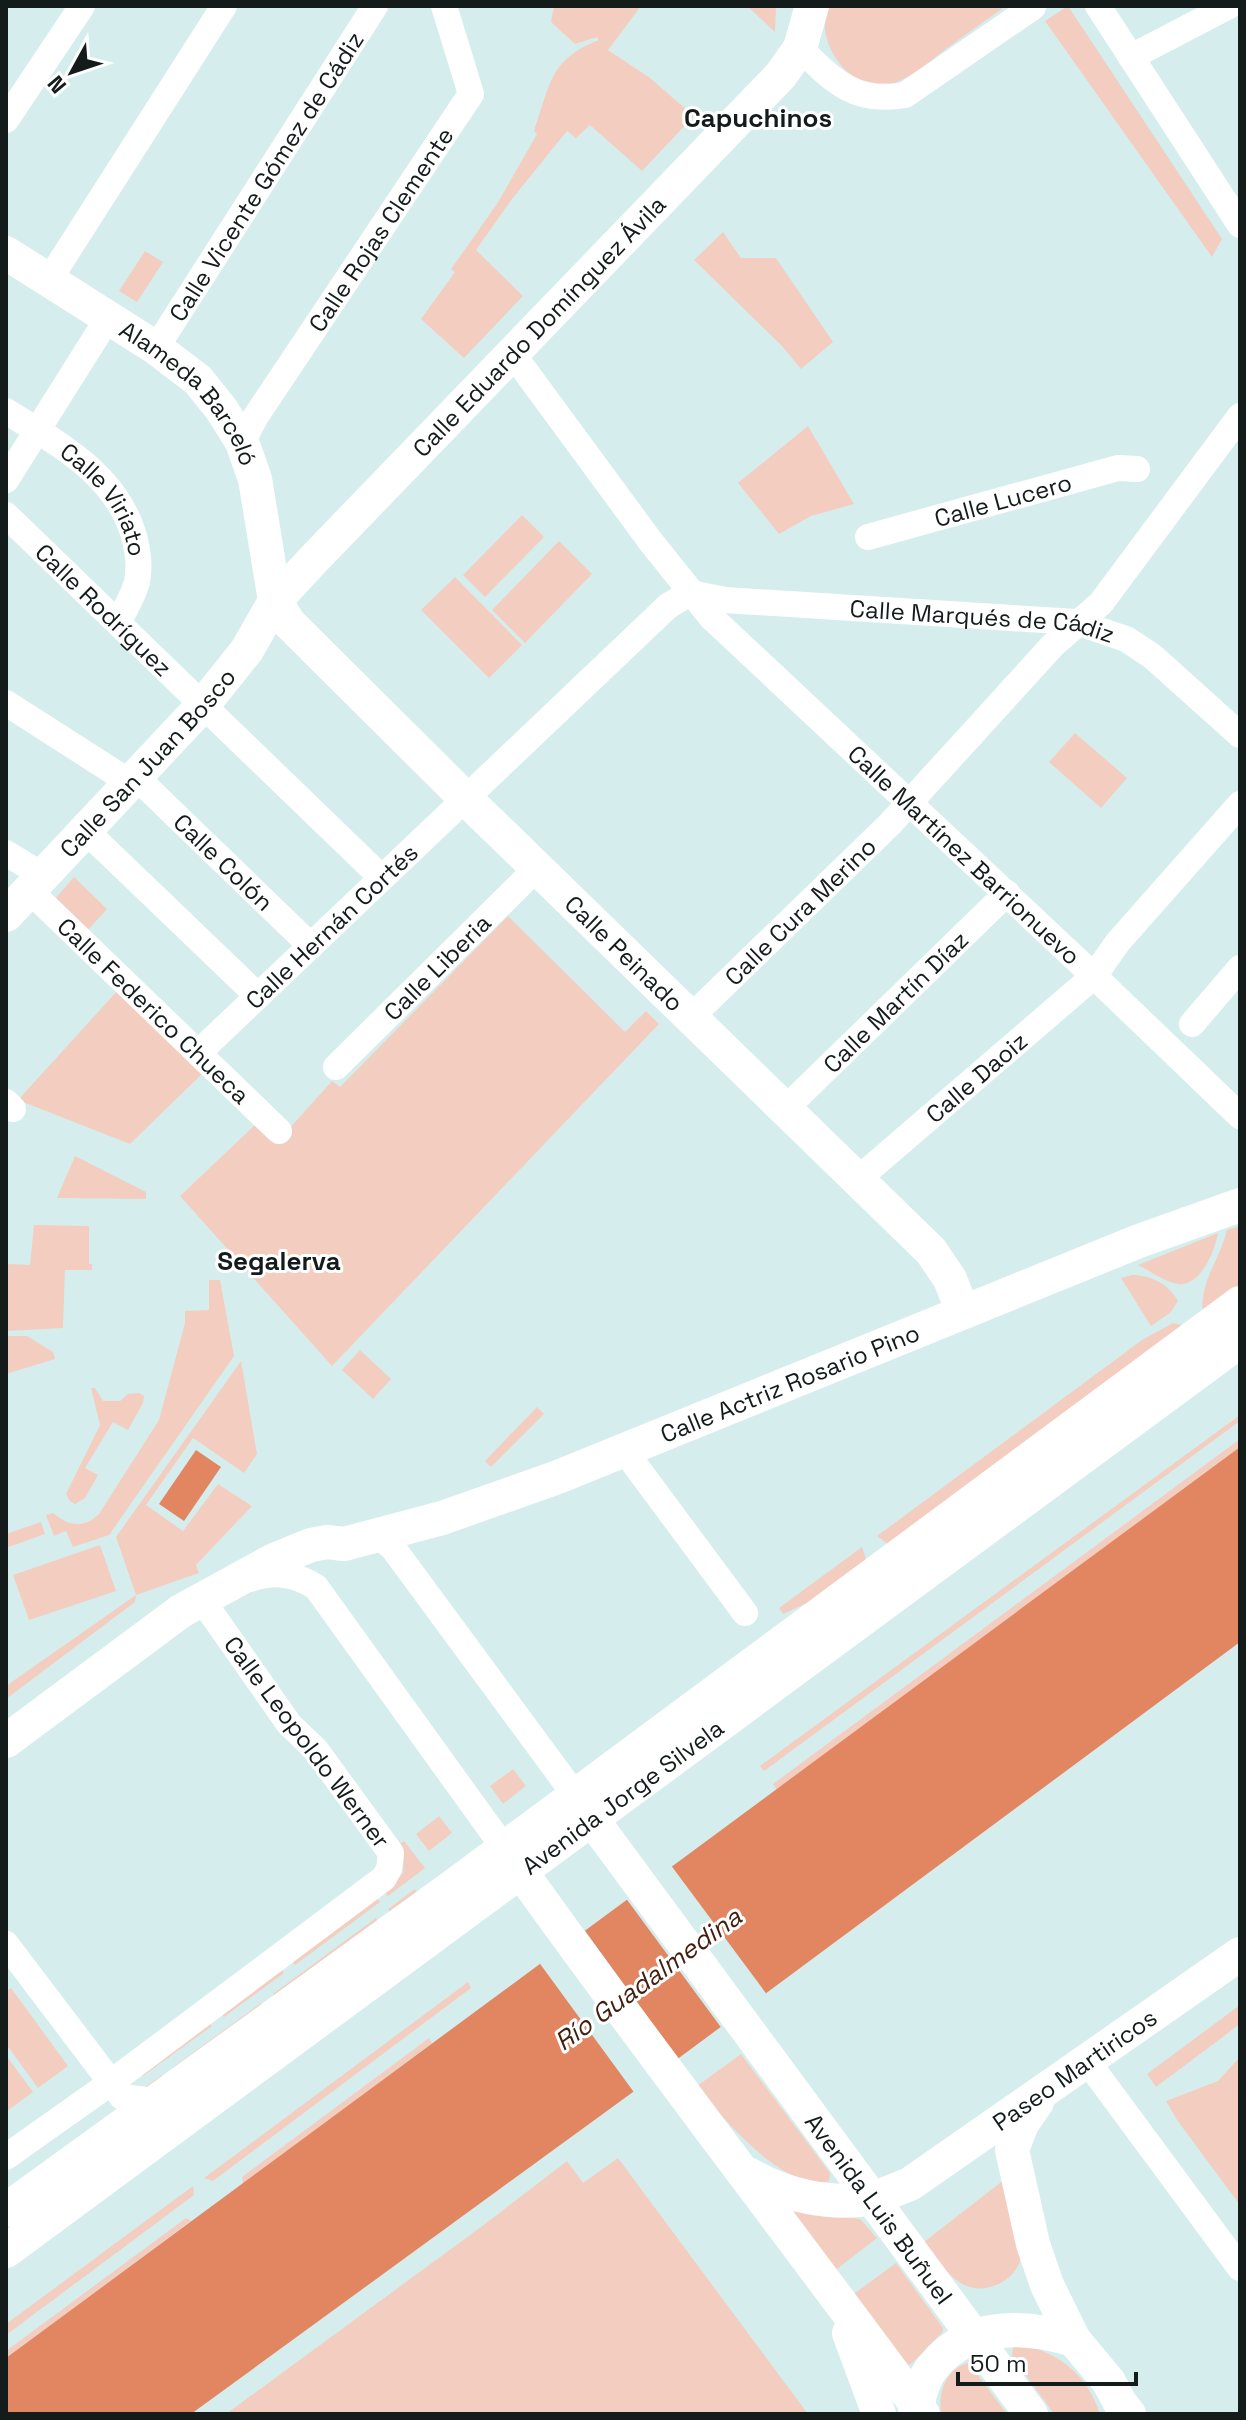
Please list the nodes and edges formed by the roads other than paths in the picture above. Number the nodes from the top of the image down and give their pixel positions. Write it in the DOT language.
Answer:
graph roads {
  1 [pos="82,6"];
  2 [pos="224,6"];
  3 [pos="375,6"];
  4 [pos="444,6"];
  5 [pos="812,6"];
  6 [pos="1098,6"];
  7 [pos="1229,6"];
  8 [pos="1033,7"];
  9 [pos="800,48"];
  10 [pos="1131,57"];
  11 [pos="6,120"];
  12 [pos="1240,225"];
  13 [pos="6,253"];
  14 [pos="49,280"];
  15 [pos="108,318"];
  16 [pos="156,348"];
  17 [pos="512,353"];
  18 [pos="6,411"];
  19 [pos="1240,416"];
  20 [pos="37,431"];
  21 [pos="242,442"];
  22 [pos="1137,469"];
  23 [pos="6,480"];
  24 [pos="6,515"];
  25 [pos="868,537"];
  26 [pos="690,593"];
  27 [pos="275,601"];
  28 [pos="118,622"];
  29 [pos="1076,622"];
  30 [pos="6,703"];
  31 [pos="203,705"];
  32 [pos="1240,735"];
  33 [pos="133,780"];
  34 [pos="465,798"];
  35 [pos="908,803"];
  36 [pos="1240,804"];
  37 [pos="86,831"];
  38 [pos="6,853"];
  39 [pos="537,868"];
  40 [pos="382,878"];
  41 [pos="37,883"];
  42 [pos="1007,893"];
  43 [pos="6,915"];
  44 [pos="311,946"];
  45 [pos="1240,968"];
  46 [pos="1094,976"];
  47 [pos="258,996"];
  48 [pos="691,1017"];
  49 [pos="1192,1024"];
  50 [pos="198,1053"];
  51 [pos="336,1067"];
  52 [pos="785,1109"];
  53 [pos="1240,1116"];
  54 [pos="279,1131"];
  55 [pos="858,1179"];
  56 [pos="1237,1202"];
  57 [pos="1240,1303"];
  58 [pos="963,1312"];
  59 [pos="1240,1341"];
  60 [pos="624,1450"];
  61 [pos="377,1535"];
  62 [pos="344,1544"];
  63 [pos="316,1587"];
  64 [pos="217,1592"];
  65 [pos="745,1613"];
  66 [pos="6,1741"];
  67 [pos="584,1808"];
  68 [pos="513,1860"];
  69 [pos="6,1944"];
  70 [pos="1240,1954"];
  71 [pos="1087,2061"];
  72 [pos="109,2084"];
  73 [pos="1044,2091"];
  74 [pos="155,2101"];
  75 [pos="7,2153"];
  76 [pos="744,2172"];
  77 [pos="871,2198"];
  78 [pos="11,2207"];
  79 [pos="6,2251"];
  80 [pos="1240,2268"];
  81 [pos="834,2295"];
  82 [pos="974,2338"];
  83 [pos="1074,2340"];
  84 [pos="1123,2410"];
  85 [pos="918,2411"];
  86 [pos="879,2414"];
  87 [pos="1031,2414"];
  1 -- 11 [label="street"];
  2 -- 14 [label="street"];
  3 -- 16 [label="street, Calle Vicente Gómez de Cádiz"];
  4 -- 21 [label="street, Calle Rojas Clemente"];
  5 -- 9 [label="main road"];
  6 -- 10 [label="street"];
  7 -- 10 [label="street"];
  8 -- 9 [label="street"];
  9 -- 17 [label="main road, Calle Eduardo Domínguez Ávila"];
  10 -- 12 [label="street"];
  13 -- 14 [label="main road, Alameda Barceló"];
  14 -- 15 [label="main road, Alameda Barceló"];
  15 -- 16 [label="main road, Alameda Barceló"];
  15 -- 20 [label="street"];
  16 -- 21 [label="main road, Alameda Barceló"];
  17 -- 26 [label="street, Calle Martínez Barrionuevo"];
  17 -- 27 [label="main road, Calle Eduardo Domínguez Ávila"];
  18 -- 20 [label="street, Calle Viriato"];
  19 -- 29 [label="street, Calle Cura Merino"];
  20 -- 23 [label="street"];
  20 -- 28 [label="street, Calle Viriato"];
  21 -- 27 [label="main road, Alameda Barceló"];
  22 -- 25 [label="street, Calle Lucero"];
  24 -- 28 [label="street, Calle Rodríguez"];
  26 -- 29 [label="street, Calle Marqués de Cádiz"];
  26 -- 34 [label="street, Calle Hernán Cortés"];
  26 -- 35 [label="street, Calle Martínez Barrionuevo"];
  27 -- 31 [label="main road, Calle San Juan Bosco"];
  27 -- 34 [label="main road, Calle Peinado"];
  28 -- 31 [label="street, Calle Rodríguez"];
  29 -- 32 [label="street, Calle Marqués de Cádiz"];
  29 -- 35 [label="street, Calle Cura Merino"];
  30 -- 33 [label="street, Calle Colón"];
  31 -- 33 [label="main road, Calle San Juan Bosco"];
  31 -- 40 [label="street, Calle Rodríguez"];
  33 -- 37 [label="main road, Calle San Juan Bosco"];
  33 -- 44 [label="street, Calle Colón"];
  34 -- 39 [label="main road, Calle Peinado"];
  34 -- 40 [label="street, Calle Hernán Cortés"];
  35 -- 42 [label="street, Calle Martínez Barrionuevo"];
  35 -- 48 [label="street, Calle Cura Merino"];
  36 -- 46 [label="street, Calle Daoiz"];
  37 -- 41 [label="main road, Calle San Juan Bosco"];
  37 -- 47 [label="street"];
  38 -- 41 [label="street, Calle Federico Chueca"];
  39 -- 48 [label="main road, Calle Peinado"];
  39 -- 51 [label="street, Calle Liberia"];
  40 -- 44 [label="street, Calle Hernán Cortés"];
  41 -- 43 [label="main road, Calle San Juan Bosco"];
  41 -- 50 [label="street, Calle Federico Chueca"];
  42 -- 46 [label="street, Calle Martínez Barrionuevo"];
  42 -- 52 [label="street, Calle Martín Díaz"];
  44 -- 47 [label="street, Calle Hernán Cortés"];
  45 -- 49 [label="street"];
  46 -- 53 [label="street, Calle Martínez Barrionuevo"];
  46 -- 55 [label="street, Calle Daoiz"];
  47 -- 50 [label="street, Calle Hernán Cortés"];
  48 -- 52 [label="main road, Calle Peinado"];
  50 -- 54 [label="street, Calle Federico Chueca"];
  52 -- 55 [label="main road, Calle Peinado"];
  55 -- 58 [label="main road, Calle Peinado"];
  56 -- 58 [label="main road, Calle Actriz Rosario Pino"];
  57 -- 67 [label="main road, Avenida Jorge Silvela"];
  58 -- 60 [label="main road, Calle Actriz Rosario Pino"];
  59 -- 67 [label="main road, Avenida Jorge Silvela"];
  60 -- 61 [label="main road, Calle Actriz Rosario Pino"];
  60 -- 65 [label="street"];
  61 -- 62 [label="main road, Calle Actriz Rosario Pino"];
  61 -- 67 [label="street"];
  62 -- 63 [label="street, Calle Actriz Rosario Pino"];
  62 -- 64 [label="main road, Calle Actriz Rosario Pino"];
  63 -- 64 [label="street, Calle Actriz Rosario Pino"];
  63 -- 68 [label="street"];
  64 -- 66 [label="main road, Calle Actriz Rosario Pino"];
  64 -- 72 [label="street, Calle Leopoldo Werner"];
  67 -- 68 [label="main road, Avenida Jorge Silvela"];
  67 -- 77 [label="main road, Avenida Luis Buñuel"];
  68 -- 74 [label="main road, Avenida Jorge Silvela"];
  68 -- 76 [label="main road"];
  68 -- 79 [label="main road, Avenida Jorge Silvela"];
  69 -- 72 [label="street"];
  70 -- 71 [label="main road, Paseo Martiricos"];
  71 -- 73 [label="main road, Paseo Martiricos"];
  71 -- 80 [label="street"];
  72 -- 74 [label="street"];
  72 -- 75 [label="street"];
  73 -- 77 [label="main road, Paseo Martiricos"];
  73 -- 83 [label="main road"];
  74 -- 78 [label="main road, Avenida Jorge Silvela"];
  75 -- 78 [label="street"];
  76 -- 77 [label="main road, Paseo Martiricos"];
  76 -- 81 [label="main road"];
  77 -- 82 [label="main road, Avenida Luis Buñuel"];
  81 -- 85 [label="main road"];
  81 -- 86 [label="main road"];
  82 -- 83 [label="main road"];
  82 -- 85 [label="main road"];
  82 -- 87 [label="main road, Avenida Luis Buñuel"];
  83 -- 84 [label="main road"];
}
